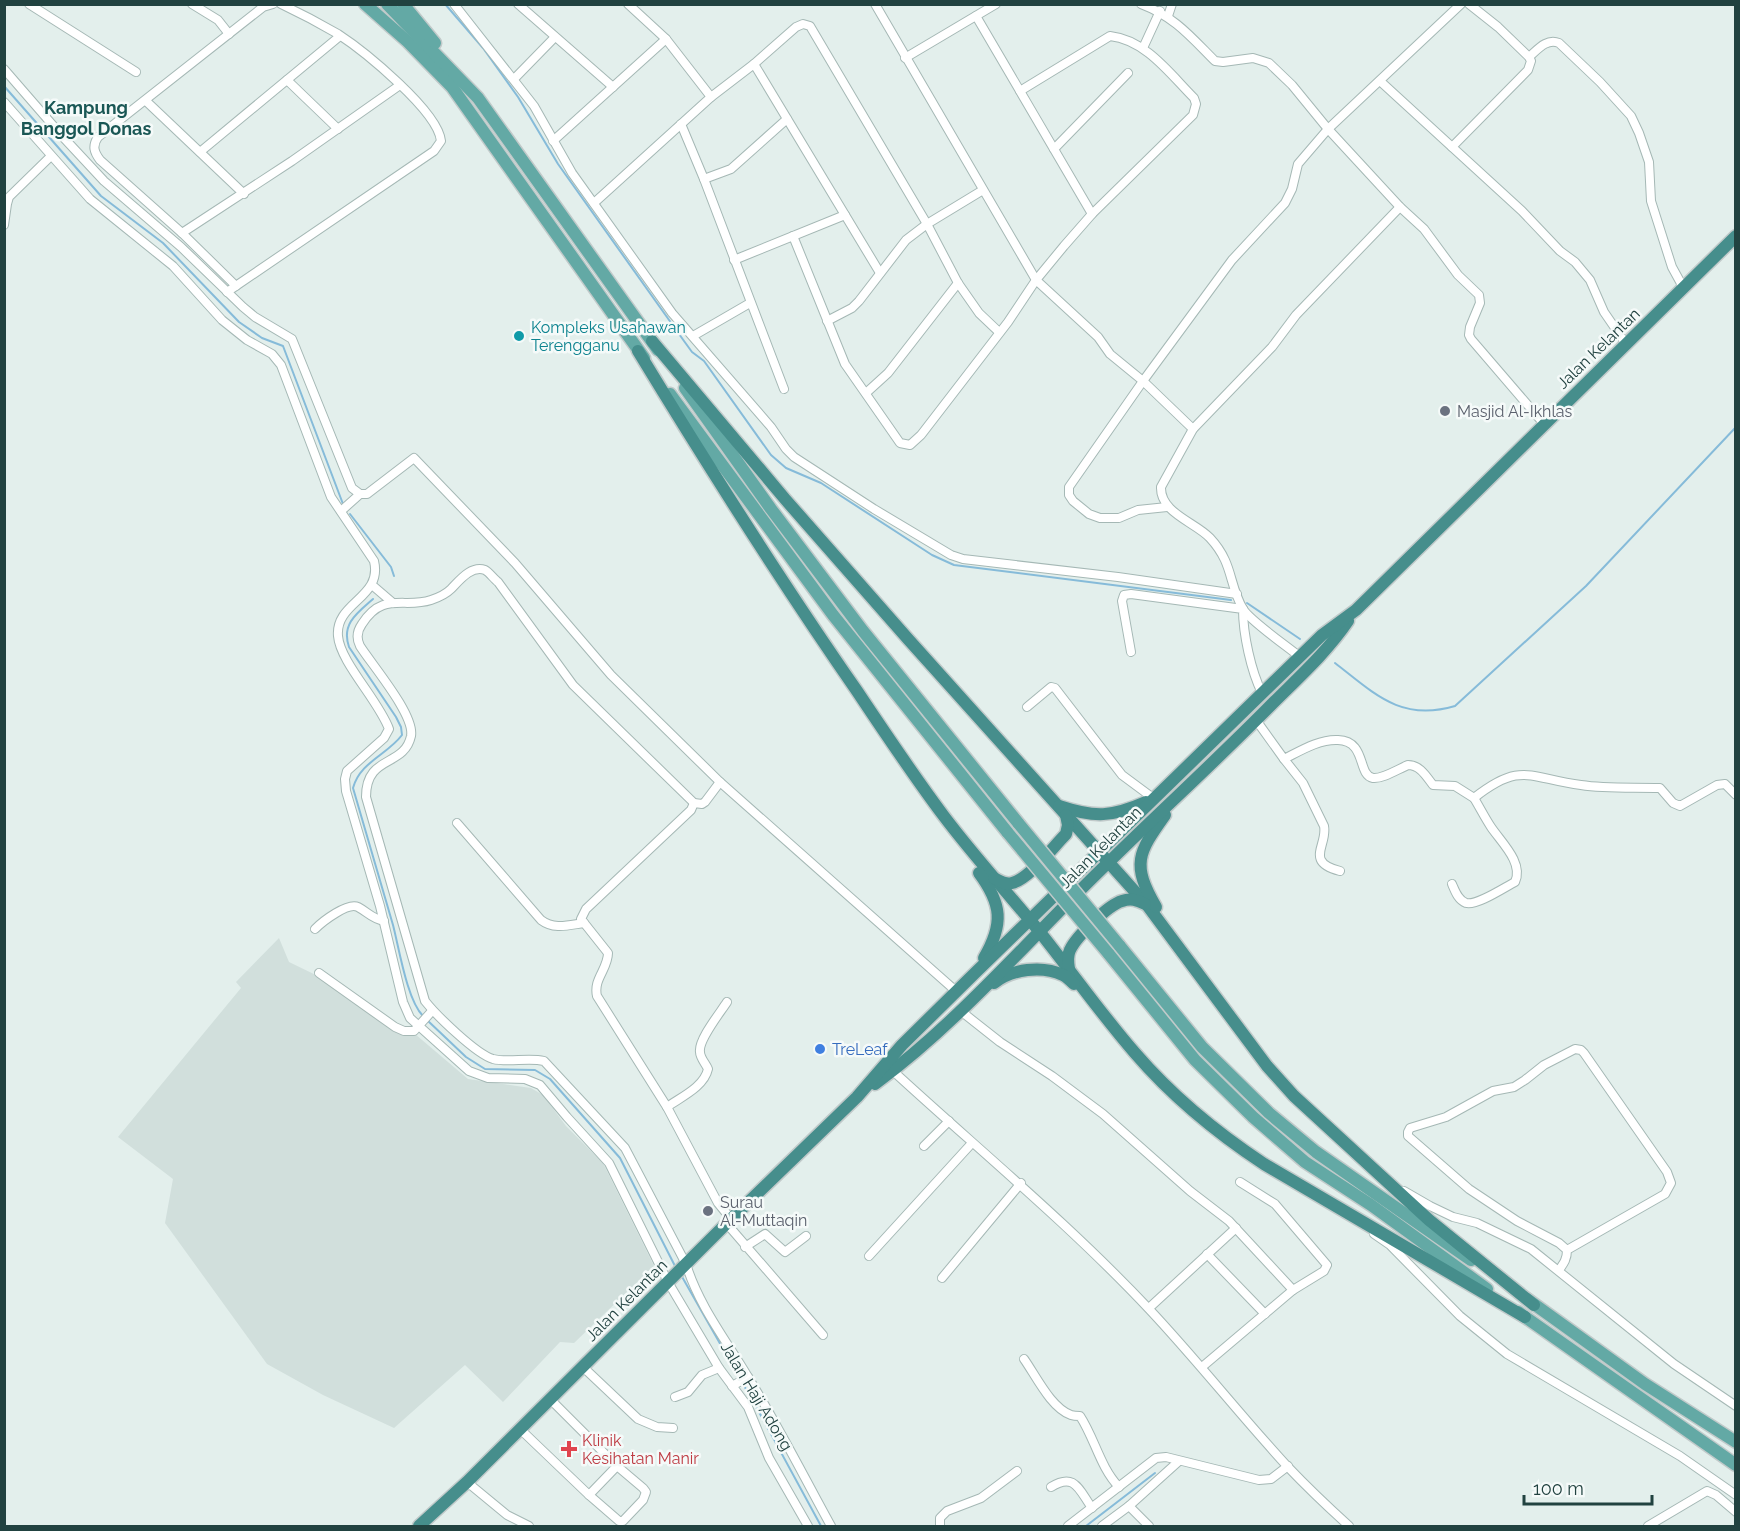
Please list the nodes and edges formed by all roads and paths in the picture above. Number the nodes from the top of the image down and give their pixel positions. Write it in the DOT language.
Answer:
graph roads {
  1 [pos="29,4"];
  2 [pos="192,4"];
  3 [pos="273,4"];
  4 [pos="281,4"];
  5 [pos="360,4"];
  6 [pos="387,4"];
  7 [pos="403,4"];
  8 [pos="454,4"];
  9 [pos="518,4"];
  10 [pos="628,4"];
  11 [pos="874,4"];
  12 [pos="996,4"];
  13 [pos="1141,4"];
  14 [pos="1172,4"];
  15 [pos="1461,4"];
  16 [pos="1469,4"];
  17 [pos="370,8"];
  18 [pos="1160,11"];
  19 [pos="976,16"];
  20 [pos="1168,16"];
  21 [pos="229,34"];
  22 [pos="340,36"];
  23 [pos="555,37"];
  24 [pos="666,39"];
  25 [pos="1143,48"];
  26 [pos="905,57"];
  27 [pos="1529,57"];
  28 [pos="754,64"];
  29 [pos="4,69"];
  30 [pos="136,72"];
  31 [pos="1128,73"];
  32 [pos="514,79"];
  33 [pos="287,80"];
  34 [pos="1380,81"];
  35 [pos="400,85"];
  36 [pos="613,87"];
  37 [pos="1020,91"];
  38 [pos="711,97"];
  39 [pos="478,98"];
  40 [pos="146,100"];
  41 [pos="4,102"];
  42 [pos="787,119"];
  43 [pos="681,124"];
  44 [pos="338,129"];
  45 [pos="1328,129"];
  46 [pos="553,141"];
  47 [pos="1452,147"];
  48 [pos="1054,149"];
  49 [pos="200,152"];
  50 [pos="51,156"];
  51 [pos="704,179"];
  52 [pos="983,190"];
  53 [pos="244,194"];
  54 [pos="594,204"];
  55 [pos="1400,207"];
  56 [pos="1092,214"];
  57 [pos="845,215"];
  58 [pos="927,224"];
  59 [pos="4,225"];
  60 [pos="182,233"];
  61 [pos="793,236"];
  62 [pos="1736,236"];
  63 [pos="734,260"];
  64 [pos="880,273"];
  65 [pos="1036,280"];
  66 [pos="958,283"];
  67 [pos="236,286"];
  68 [pos="1683,287"];
  69 [pos="227,292"];
  70 [pos="750,303"];
  71 [pos="828,321"];
  72 [pos="999,332"];
  73 [pos="693,336"];
  74 [pos="652,341"];
  75 [pos="1626,344"];
  76 [pos="638,351"];
  77 [pos="1143,381"];
  78 [pos="784,389"];
  79 [pos="866,393"];
  80 [pos="1544,424"];
  81 [pos="1193,429"];
  82 [pos="360,494"];
  83 [pos="1167,507"];
  84 [pos="340,511"];
  85 [pos="372,585"];
  86 [pos="1237,594"];
  87 [pos="393,603"];
  88 [pos="1243,609"];
  89 [pos="1356,610"];
  90 [pos="1131,652"];
  91 [pos="1300,657"];
  92 [pos="1262,693"];
  93 [pos="1027,707"];
  94 [pos="1256,720"];
  95 [pos="1284,759"];
  96 [pos="719,784"];
  97 [pos="1183,790"];
  98 [pos="1736,795"];
  99 [pos="1153,798"];
  100 [pos="1474,798"];
  101 [pos="694,803"];
  102 [pos="1062,810"];
  103 [pos="944,816"];
  104 [pos="457,823"];
  105 [pos="1098,852"];
  106 [pos="1108,862"];
  107 [pos="1340,871"];
  108 [pos="992,876"];
  109 [pos="1452,884"];
  110 [pos="1147,905"];
  111 [pos="1030,920"];
  112 [pos="384,921"];
  113 [pos="584,923"];
  114 [pos="315,928"];
  115 [pos="1040,931"];
  116 [pos="1168,931"];
  117 [pos="1069,969"];
  118 [pos="319,972"];
  119 [pos="976,972"];
  120 [pos="957,992"];
  121 [pos="727,1002"];
  122 [pos="971,1002"];
  123 [pos="962,1011"];
  124 [pos="431,1012"];
  125 [pos="1105,1015"];
  126 [pos="419,1026"];
  127 [pos="893,1071"];
  128 [pos="857,1097"];
  129 [pos="667,1107"];
  130 [pos="949,1121"];
  131 [pos="972,1143"];
  132 [pos="924,1146"];
  133 [pos="1384,1179"];
  134 [pos="1240,1182"];
  135 [pos="1021,1183"];
  136 [pos="1315,1195"];
  137 [pos="729,1222"];
  138 [pos="1236,1228"];
  139 [pos="806,1236"];
  140 [pos="745,1247"];
  141 [pos="1567,1251"];
  142 [pos="1207,1254"];
  143 [pos="869,1256"];
  144 [pos="1559,1270"];
  145 [pos="677,1272"];
  146 [pos="942,1278"];
  147 [pos="1293,1290"];
  148 [pos="1534,1305"];
  149 [pos="1149,1308"];
  150 [pos="1265,1314"];
  151 [pos="1525,1317"];
  152 [pos="823,1335"];
  153 [pos="1024,1359"];
  154 [pos="583,1367"];
  155 [pos="1202,1367"];
  156 [pos="719,1368"];
  157 [pos="747,1378"];
  158 [pos="734,1385"];
  159 [pos="675,1397"];
  160 [pos="550,1399"];
  161 [pos="1736,1406"];
  162 [pos="673,1428"];
  163 [pos="520,1429"];
  164 [pos="1736,1442"];
  165 [pos="1179,1461"];
  166 [pos="1736,1465"];
  167 [pos="617,1466"];
  168 [pos="1288,1466"];
  169 [pos="1017,1471"];
  170 [pos="467,1482"];
  171 [pos="1717,1482"];
  172 [pos="1051,1487"];
  173 [pos="1119,1487"];
  174 [pos="1711,1491"];
  175 [pos="589,1495"];
  176 [pos="1736,1495"];
  177 [pos="1129,1506"];
  178 [pos="1092,1508"];
  179 [pos="1736,1512"];
  180 [pos="419,1527"];
  181 [pos="529,1527"];
  182 [pos="808,1527"];
  183 [pos="831,1527"];
  184 [pos="940,1527"];
  185 [pos="1068,1527"];
  186 [pos="1102,1527"];
  187 [pos="1149,1527"];
  188 [pos="1349,1527"];
  189 [pos="1648,1527"];
  1 -- 30 [label="street"];
  2 -- 21 [label="street"];
  3 -- 21 [label="street"];
  4 -- 22 [label="street"];
  5 -- 17 [label="main road"];
  6 -- 39 [label="main road"];
  7 -- 39 [label="main road"];
  8 -- 32 [label="street"];
  9 -- 23 [label="street"];
  10 -- 24 [label="street"];
  11 -- 26 [label="street"];
  12 -- 19 [label="street"];
  13 -- 18 [label="street"];
  14 -- 20 [label="street"];
  15 -- 34 [label="street"];
  16 -- 27 [label="street"];
  17 -- 76 [label="main road"];
  18 -- 20 [label="street"];
  18 -- 25 [label="street"];
  19 -- 26 [label="street"];
  19 -- 37 [label="street"];
  20 -- 45 [label="street"];
  21 -- 40 [label="street"];
  22 -- 33 [label="street"];
  22 -- 35 [label="street"];
  23 -- 32 [label="street"];
  23 -- 36 [label="street"];
  24 -- 36 [label="street"];
  24 -- 38 [label="street"];
  25 -- 37 [label="street"];
  25 -- 56 [label="street"];
  26 -- 52 [label="street"];
  27 -- 47 [label="street"];
  27 -- 68 [label="street"];
  28 -- 38 [label="street"];
  28 -- 42 [label="street"];
  28 -- 58 [label="street"];
  29 -- 69 [label="street"];
  31 -- 48 [label="street"];
  32 -- 46 [label="street"];
  33 -- 44 [label="street"];
  33 -- 49 [label="street"];
  34 -- 45 [label="street"];
  34 -- 47 [label="street"];
  35 -- 44 [label="street"];
  35 -- 67 [label="street"];
  36 -- 46 [label="street"];
  37 -- 48 [label="street"];
  38 -- 43 [label="street"];
  39 -- 74 [label="main road"];
  40 -- 49 [label="street"];
  40 -- 60 [label="street"];
  41 -- 50 [label="street"];
  42 -- 51 [label="street"];
  42 -- 57 [label="street"];
  43 -- 51 [label="street"];
  43 -- 54 [label="street"];
  44 -- 53 [label="street"];
  45 -- 55 [label="street"];
  45 -- 77 [label="street"];
  46 -- 54 [label="street"];
  47 -- 75 [label="street"];
  48 -- 56 [label="street"];
  49 -- 53 [label="street"];
  50 -- 59 [label="street"];
  50 -- 84 [label="street"];
  51 -- 63 [label="street"];
  52 -- 58 [label="street"];
  52 -- 65 [label="street"];
  53 -- 60 [label="street"];
  54 -- 73 [label="street"];
  55 -- 80 [label="street"];
  55 -- 81 [label="street"];
  56 -- 65 [label="street"];
  57 -- 61 [label="street"];
  57 -- 64 [label="street"];
  58 -- 64 [label="street"];
  58 -- 66 [label="street"];
  60 -- 67 [label="street"];
  61 -- 63 [label="street"];
  61 -- 71 [label="street"];
  62 -- 68 [label="highway, Jalan Kelantan"];
  63 -- 70 [label="street"];
  64 -- 71 [label="street"];
  65 -- 72 [label="street"];
  65 -- 77 [label="street"];
  66 -- 72 [label="street"];
  66 -- 79 [label="street"];
  67 -- 69 [label="street"];
  68 -- 75 [label="highway, Jalan Kelantan"];
  69 -- 82 [label="street"];
  70 -- 73 [label="street"];
  70 -- 78 [label="street"];
  71 -- 79 [label="street"];
  72 -- 79 [label="street"];
  73 -- 86 [label="street"];
  74 -- 102 [label="highway"];
  74 -- 148 [label="main road, bridge"];
  75 -- 80 [label="highway, Jalan Kelantan"];
  76 -- 103 [label="highway"];
  76 -- 151 [label="main road, bridge"];
  77 -- 81 [label="street"];
  77 -- 83 [label="street"];
  80 -- 89 [label="highway, Jalan Kelantan"];
  81 -- 83 [label="street"];
  82 -- 84 [label="street"];
  82 -- 96 [label="street"];
  83 -- 86 [label="street"];
  84 -- 85 [label="street"];
  85 -- 87 [label="street"];
  85 -- 112 [label="street"];
  86 -- 88 [label="street"];
  87 -- 101 [label="street"];
  87 -- 124 [label="street"];
  88 -- 90 [label="street"];
  88 -- 91 [label="street"];
  88 -- 92 [label="street"];
  89 -- 91 [label="highway, Jalan Kelantan"];
  89 -- 94 [label="highway, Jalan Kelantan"];
  91 -- 92 [label="highway, Jalan Kelantan"];
  92 -- 99 [label="highway, Jalan Kelantan"];
  93 -- 99 [label="street"];
  94 -- 95 [label="street"];
  94 -- 97 [label="highway, Jalan Kelantan"];
  95 -- 100 [label="street"];
  95 -- 107 [label="street"];
  96 -- 101 [label="street"];
  96 -- 120 [label="street"];
  97 -- 106 [label="highway, Jalan Kelantan"];
  97 -- 116 [label="highway"];
  98 -- 100 [label="street"];
  99 -- 102 [label="highway"];
  99 -- 105 [label="highway, Jalan Kelantan"];
  100 -- 109 [label="street"];
  101 -- 113 [label="street"];
  102 -- 105 [label="highway"];
  102 -- 108 [label="highway"];
  103 -- 108 [label="highway"];
  103 -- 119 [label="highway"];
  104 -- 113 [label="street"];
  105 -- 106 [label="highway"];
  105 -- 111 [label="highway, Jalan Kelantan"];
  106 -- 110 [label="highway"];
  106 -- 115 [label="highway, Jalan Kelantan"];
  108 -- 111 [label="highway"];
  110 -- 116 [label="highway"];
  110 -- 117 [label="highway"];
  111 -- 115 [label="highway"];
  111 -- 119 [label="highway, Jalan Kelantan"];
  112 -- 114 [label="street"];
  112 -- 126 [label="street"];
  113 -- 129 [label="street"];
  115 -- 117 [label="highway"];
  115 -- 122 [label="highway, Jalan Kelantan"];
  116 -- 133 [label="highway"];
  117 -- 125 [label="highway"];
  118 -- 126 [label="street"];
  119 -- 120 [label="highway, Jalan Kelantan"];
  120 -- 128 [label="highway, Jalan Kelantan"];
  121 -- 129 [label="street"];
  122 -- 123 [label="highway, Jalan Kelantan"];
  122 -- 125 [label="highway"];
  123 -- 127 [label="highway, Jalan Kelantan"];
  123 -- 138 [label="street"];
  124 -- 126 [label="street"];
  124 -- 145 [label="street"];
  125 -- 136 [label="highway"];
  126 -- 145 [label="street"];
  127 -- 128 [label="highway, Jalan Kelantan"];
  127 -- 130 [label="street"];
  128 -- 137 [label="highway, Jalan Kelantan"];
  129 -- 137 [label="street"];
  130 -- 131 [label="street"];
  130 -- 132 [label="street"];
  131 -- 135 [label="street"];
  131 -- 143 [label="street"];
  133 -- 144 [label="street"];
  133 -- 148 [label="highway"];
  134 -- 147 [label="street"];
  135 -- 146 [label="street"];
  135 -- 149 [label="street"];
  136 -- 151 [label="highway"];
  136 -- 171 [label="street"];
  137 -- 140 [label="street"];
  137 -- 145 [label="highway, Jalan Kelantan"];
  138 -- 142 [label="street"];
  138 -- 147 [label="street"];
  139 -- 140 [label="street"];
  140 -- 152 [label="street"];
  141 -- 141 [label="street"];
  141 -- 144 [label="street"];
  142 -- 149 [label="street"];
  142 -- 150 [label="street"];
  144 -- 161 [label="street"];
  145 -- 154 [label="highway, Jalan Kelantan"];
  145 -- 156 [label="street"];
  145 -- 157 [label="street, Jalan Haji Adong"];
  147 -- 150 [label="street"];
  148 -- 164 [label="main road"];
  149 -- 155 [label="street"];
  150 -- 155 [label="street"];
  151 -- 166 [label="main road"];
  153 -- 173 [label="street"];
  154 -- 160 [label="highway, Jalan Kelantan"];
  154 -- 162 [label="street"];
  155 -- 168 [label="street"];
  156 -- 158 [label="street"];
  156 -- 159 [label="street"];
  157 -- 158 [label="street"];
  157 -- 183 [label="street, Jalan Haji Adong"];
  158 -- 182 [label="street"];
  160 -- 163 [label="highway, Jalan Kelantan"];
  160 -- 167 [label="street"];
  163 -- 170 [label="highway, Jalan Kelantan"];
  163 -- 175 [label="street"];
  165 -- 168 [label="street"];
  165 -- 173 [label="street"];
  165 -- 177 [label="street"];
  167 -- 175 [label="street"];
  167 -- 175 [label="street"];
  168 -- 188 [label="street"];
  169 -- 184 [label="street"];
  170 -- 180 [label="highway, Jalan Kelantan"];
  170 -- 181 [label="street"];
  171 -- 174 [label="street"];
  171 -- 176 [label="street"];
  172 -- 178 [label="street"];
  173 -- 178 [label="street"];
  174 -- 179 [label="street"];
  174 -- 189 [label="street"];
  177 -- 186 [label="street"];
  177 -- 187 [label="street"];
  178 -- 185 [label="street"];
}
